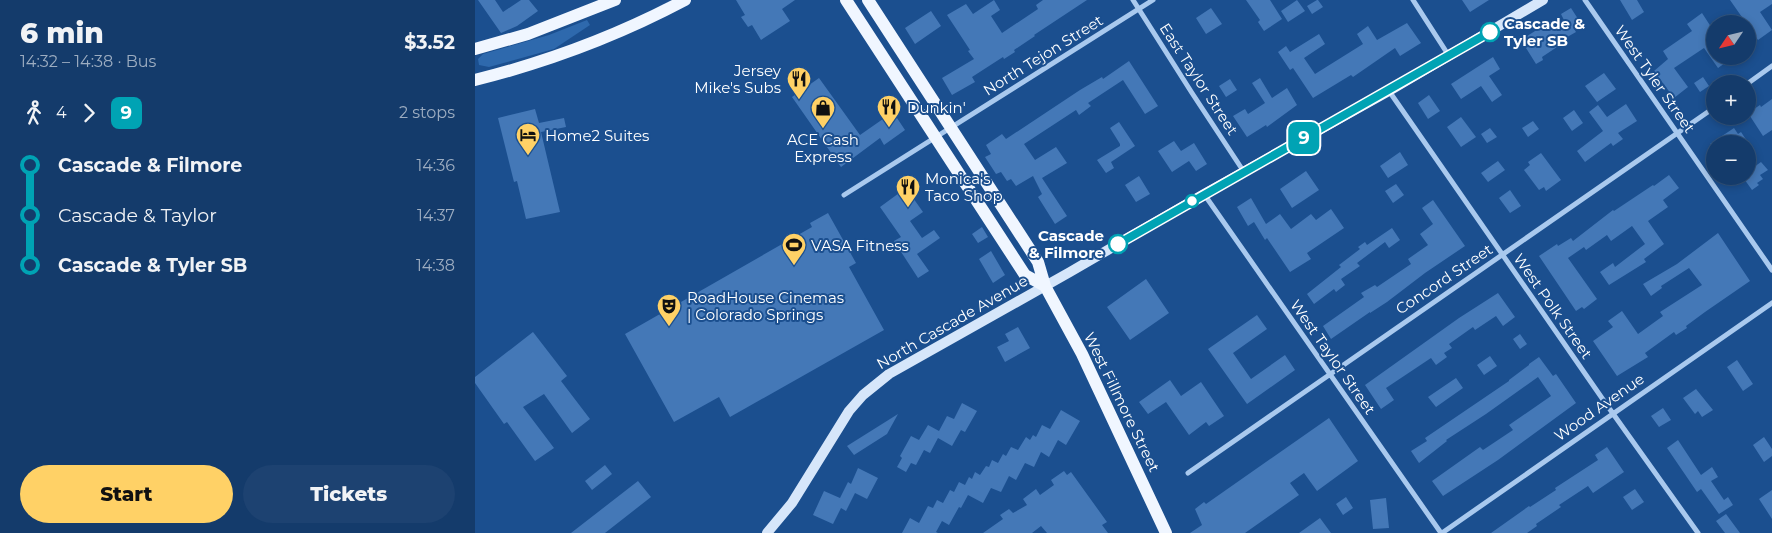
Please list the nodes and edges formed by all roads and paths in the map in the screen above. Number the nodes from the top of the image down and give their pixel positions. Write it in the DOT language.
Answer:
graph roads {
  1 [pos="615,0"];
  2 [pos="685,0"];
  3 [pos="846,0"];
  4 [pos="868,0"];
  5 [pos="1133,0"];
  6 [pos="1153,0"];
  7 [pos="1413,0"];
  8 [pos="1543,0"];
  9 [pos="1585,0"];
  10 [pos="1139,9"];
  11 [pos="475,49"];
  12 [pos="1449,56"];
  13 [pos="1772,66"];
  14 [pos="1756,78"];
  15 [pos="475,80"];
  16 [pos="1389,91"];
  17 [pos="1706,113"];
  18 [pos="951,128"];
  19 [pos="1677,133"];
  20 [pos="935,138"];
  21 [pos="1244,172"];
  22 [pos="1204,194"];
  23 [pos="844,195"];
  24 [pos="1502,255"];
  25 [pos="1772,270"];
  26 [pos="1045,286"];
  27 [pos="1772,303"];
  28 [pos="1329,374"];
  29 [pos="1612,413"];
  30 [pos="1188,473"];
  31 [pos="767,533"];
  32 [pos="1166,533"];
  33 [pos="1442,533"];
  34 [pos="1698,533"];
  1 -- 11 [label="main road"];
  2 -- 15 [label="main road"];
  3 -- 20 [label="main road"];
  4 -- 18 [label="main road, West Fillmore Street"];
  5 -- 10 [label="street, East Taylor Street"];
  6 -- 10 [label="street, North Tejon Street"];
  7 -- 12 [label="street"];
  8 -- 12 [label="main road, North Cascade Avenue"];
  9 -- 19 [label="street, West Tyler Street"];
  10 -- 18 [label="street, North Tejon Street"];
  10 -- 21 [label="street, East Taylor Street"];
  12 -- 16 [label="main road, North Cascade Avenue"];
  13 -- 14 [label="street"];
  16 -- 21 [label="main road, North Cascade Avenue"];
  16 -- 24 [label="street, West Polk Street"];
  17 -- 19 [label="street, Concord Street"];
  18 -- 20 [label="street, North Tejon Street"];
  18 -- 26 [label="main road, West Fillmore Street"];
  19 -- 24 [label="street, Concord Street"];
  19 -- 25 [label="street, West Tyler Street"];
  20 -- 23 [label="street, North Tejon Street"];
  20 -- 26 [label="main road"];
  21 -- 22 [label="main road, North Cascade Avenue"];
  22 -- 26 [label="main road, North Cascade Avenue"];
  22 -- 28 [label="street, West Taylor Street"];
  24 -- 28 [label="street, Concord Street"];
  24 -- 29 [label="street, West Polk Street"];
  26 -- 31 [label="main road, North Cascade Avenue"];
  26 -- 32 [label="main road, West Fillmore Street"];
  27 -- 29 [label="street, Wood Avenue"];
  28 -- 30 [label="street, Concord Street"];
  28 -- 33 [label="street, West Taylor Street"];
  29 -- 33 [label="street, Wood Avenue"];
  29 -- 34 [label="street, West Polk Street"];
}
